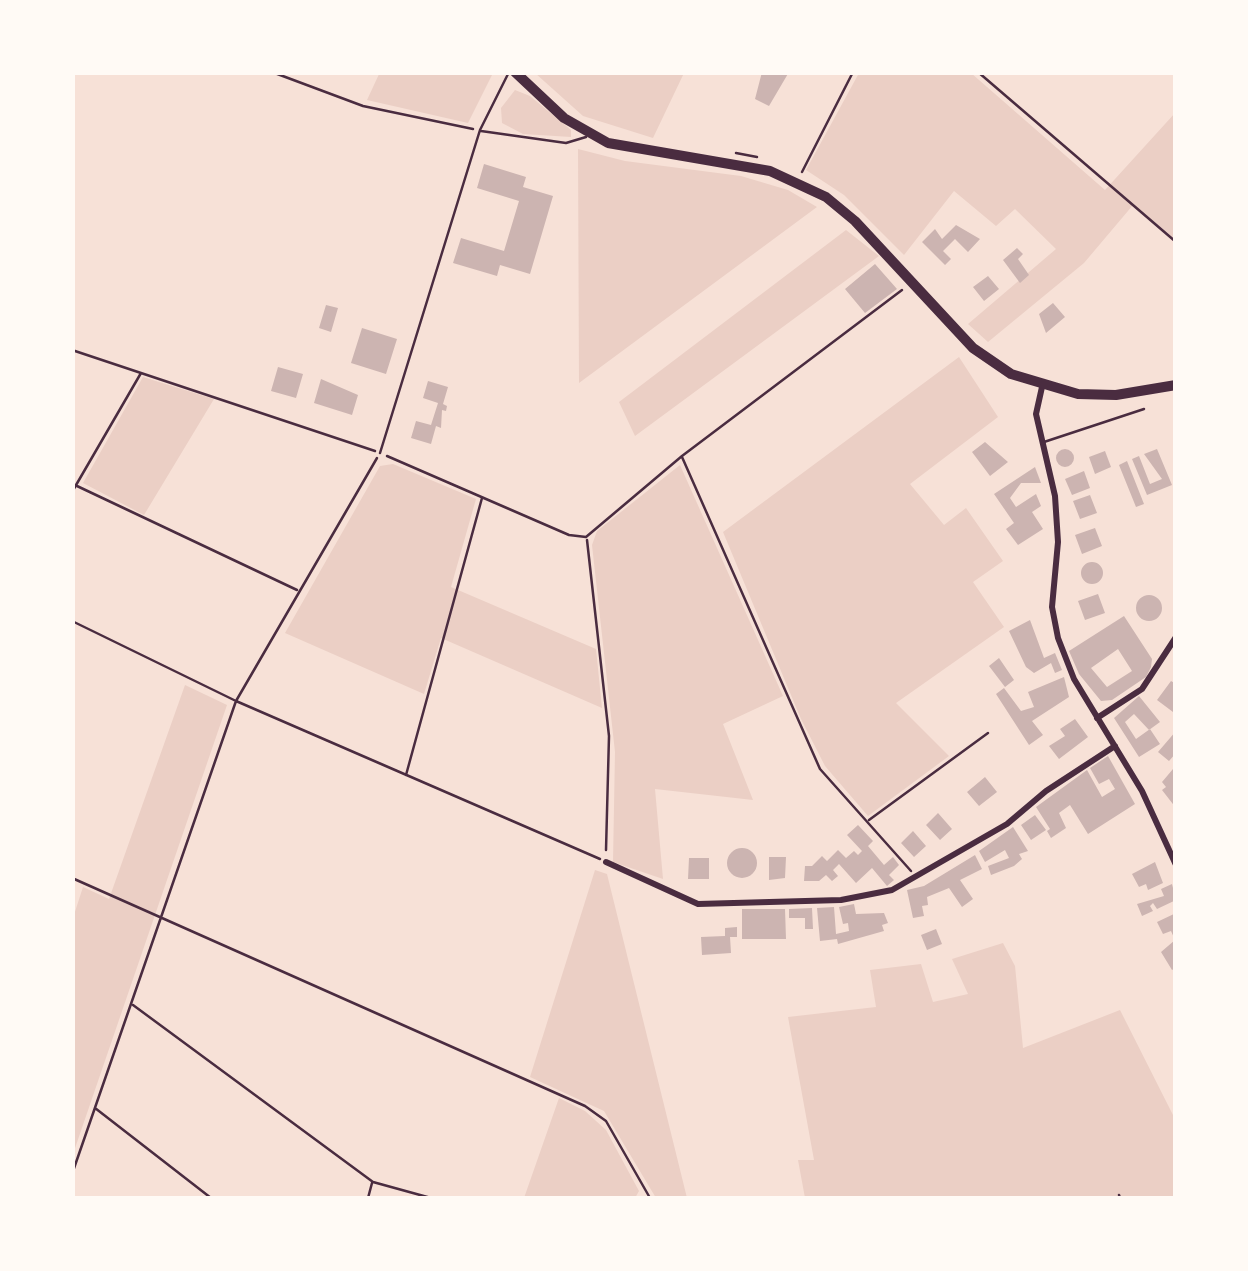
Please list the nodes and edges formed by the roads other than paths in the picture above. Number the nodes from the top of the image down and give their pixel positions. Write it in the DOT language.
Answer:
graph roads {
  1 [pos="512,72"];
  2 [pos="480,130"];
  3 [pos="590,134"];
  4 [pos="1176,385"];
  5 [pos="1042,386"];
  6 [pos="1144,409"];
  7 [pos="1042,442"];
  8 [pos="380,453"];
  9 [pos="1176,636"];
  10 [pos="1097,718"];
  11 [pos="1115,746"];
  12 [pos="606,862"];
  13 [pos="1176,865"];
  1 -- 2 [label="lane"];
  1 -- 3 [label="main road"];
  2 -- 3 [label="lane"];
  2 -- 8 [label="lane"];
  3 -- 5 [label="main road"];
  4 -- 5 [label="main road"];
  5 -- 7 [label="street"];
  6 -- 7 [label="lane"];
  7 -- 10 [label="street"];
  9 -- 10 [label="street"];
  10 -- 11 [label="street"];
  11 -- 12 [label="street"];
  11 -- 13 [label="street"];
}
